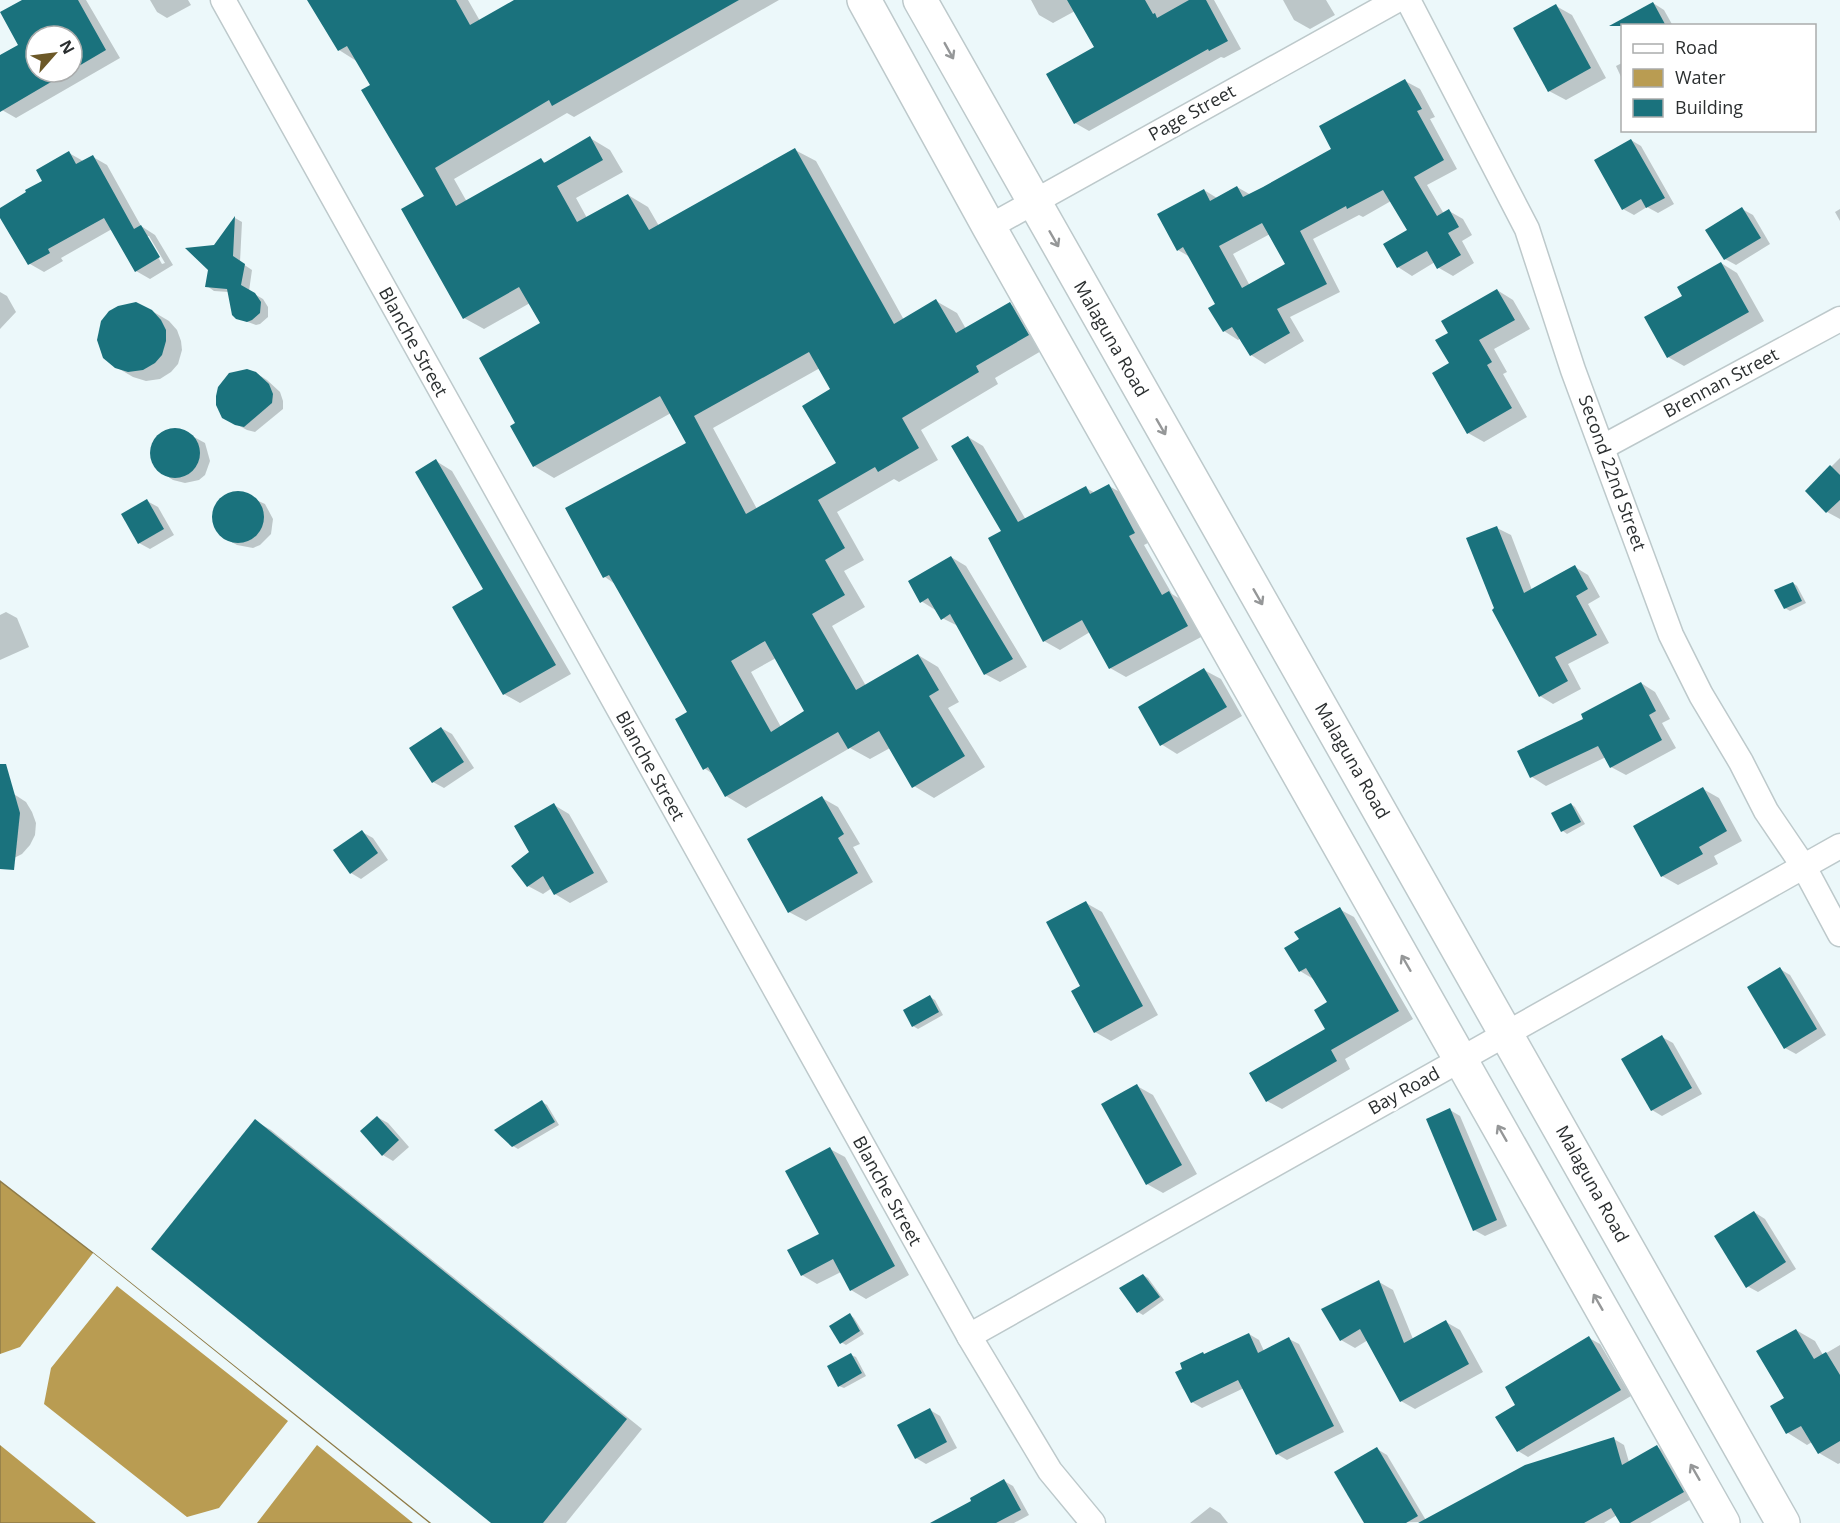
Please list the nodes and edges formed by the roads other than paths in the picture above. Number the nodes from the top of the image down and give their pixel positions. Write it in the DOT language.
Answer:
graph roads {
  1 [pos="223,0"];
  2 [pos="864,0"];
  3 [pos="920,0"];
  4 [pos="1397,0"];
  5 [pos="1408,0"];
  6 [pos="1033,201"];
  7 [pos="989,227"];
  8 [pos="1840,319"];
  9 [pos="1603,447"];
  10 [pos="1840,846"];
  11 [pos="1804,867"];
  12 [pos="1840,934"];
  13 [pos="1507,1033"];
  14 [pos="1461,1060"];
  15 [pos="969,1336"];
  16 [pos="1093,1523"];
  17 [pos="1724,1523"];
  18 [pos="1783,1523"];
  1 -- 15 [label="street, Blanche Street"];
  2 -- 7 [label="street"];
  3 -- 6 [label="street, Malaguna Road, one-way"];
  4 -- 6 [label="street, Page Street"];
  5 -- 9 [label="street, Second 22nd Street"];
  6 -- 7 [label="street, Page Street"];
  6 -- 13 [label="street, Malaguna Road, one-way"];
  14 -- 7 [label="street, one-way"];
  8 -- 9 [label="street, Brennan Street"];
  9 -- 11 [label="street, Second 22nd Street"];
  10 -- 11 [label="street, Bay Road"];
  11 -- 12 [label="street, Second 22nd Street"];
  11 -- 13 [label="street, Bay Road"];
  13 -- 14 [label="street, Bay Road"];
  13 -- 18 [label="street, Malaguna Road"];
  14 -- 15 [label="street, Bay Road"];
  17 -- 14 [label="street, one-way"];
  15 -- 16 [label="street, Blanche Street"];
}
